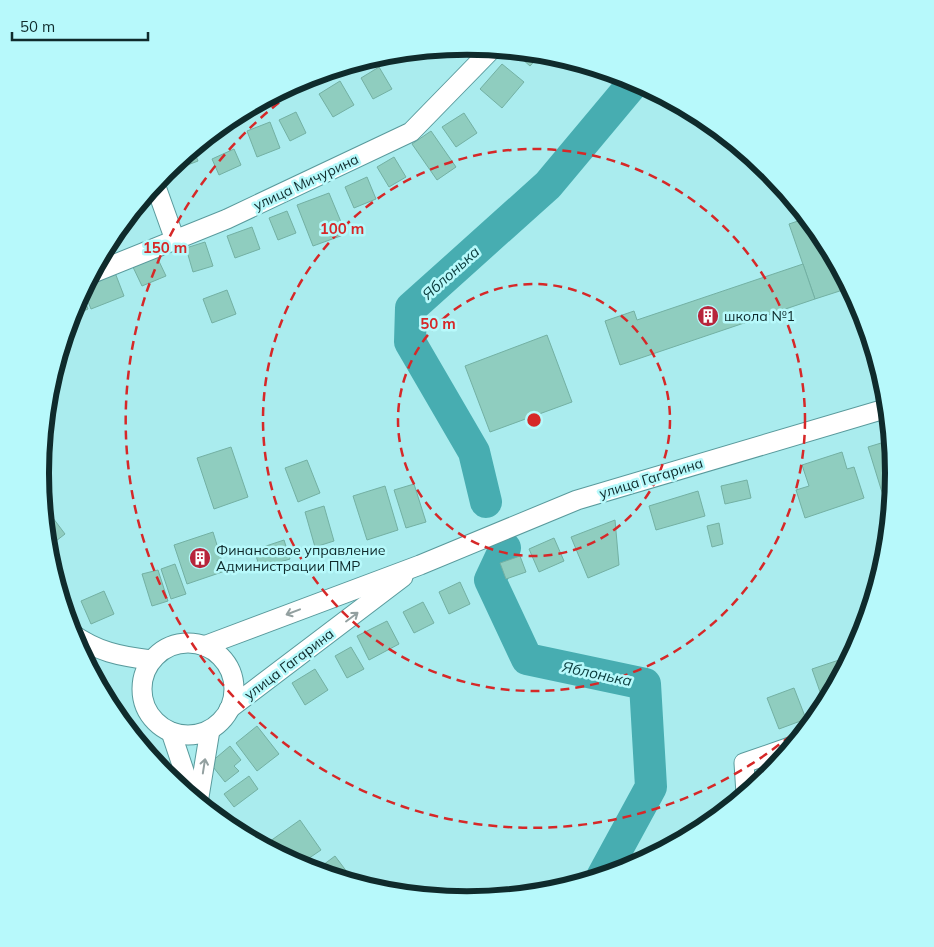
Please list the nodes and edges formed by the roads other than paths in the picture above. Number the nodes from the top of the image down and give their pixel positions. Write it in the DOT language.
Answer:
graph roads {
  1 [pos="485,56"];
  2 [pos="158,192"];
  3 [pos="175,240"];
  4 [pos="102,269"];
  5 [pos="880,410"];
  6 [pos="420,565"];
  7 [pos="85,643"];
  8 [pos="204,646"];
  9 [pos="151,660"];
  10 [pos="229,710"];
  11 [pos="210,730"];
  12 [pos="171,732"];
  13 [pos="780,750"];
  14 [pos="189,786"];
  15 [pos="745,786"];
  16 [pos="199,795"];
  1 -- 3 [label="street, улица Мичурина"];
  2 -- 3 [label="street"];
  3 -- 4 [label="street, улица Мичурина"];
  5 -- 6 [label="street, улица Гагарина"];
  6 -- 8 [label="street, улица Гагарина, one-way"];
  10 -- 6 [label="street, улица Гагарина, one-way"];
  7 -- 9 [label="street"];
  8 -- 9 [label="street, улица Гагарина"];
  8 -- 10 [label="street, улица Гагарина"];
  9 -- 12 [label="street"];
  10 -- 11 [label="street, улица Гагарина"];
  11 -- 12 [label="street"];
  16 -- 11 [label="street, one-way"];
  12 -- 14 [label="street"];
  13 -- 15 [label="street"];
}
